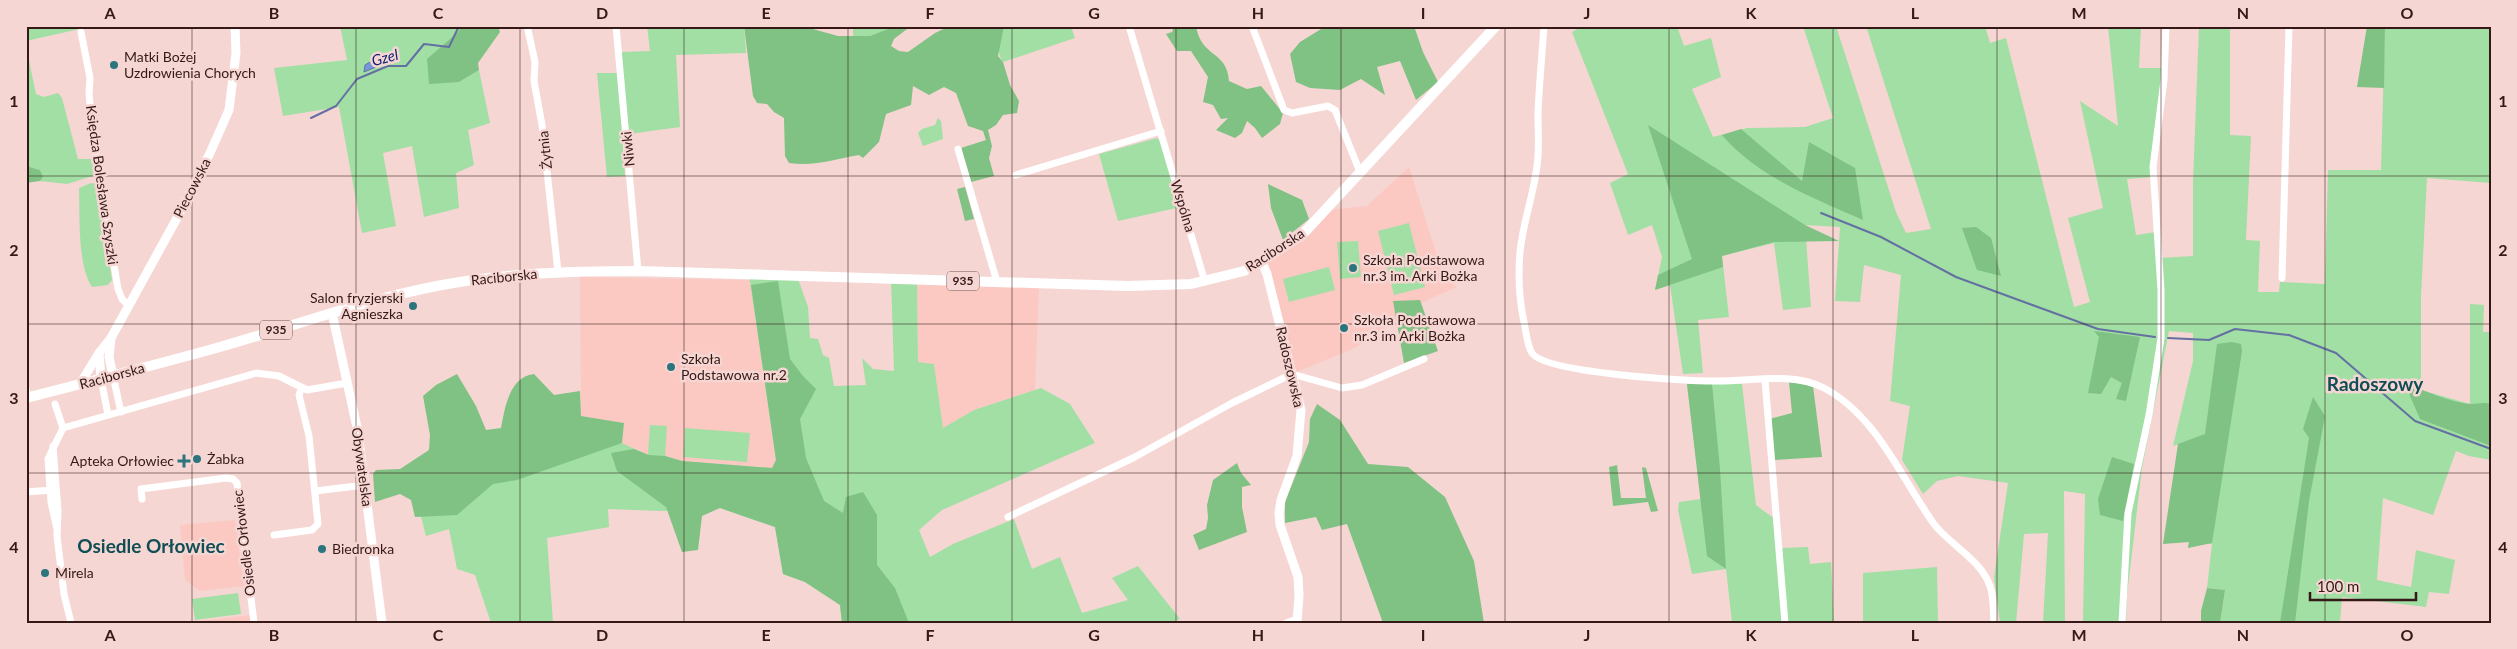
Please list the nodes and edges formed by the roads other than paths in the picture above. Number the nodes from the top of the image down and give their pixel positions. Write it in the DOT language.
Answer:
graph roads {
  1 [pos="235,26"];
  2 [pos="616,26"];
  3 [pos="1130,26"];
  4 [pos="1252,26"];
  5 [pos="1496,26"];
  6 [pos="1544,26"];
  7 [pos="2166,26"];
  8 [pos="2289,26"];
  9 [pos="528,30"];
  10 [pos="81,32"];
  11 [pos="1161,131"];
  12 [pos="958,149"];
  13 [pos="1360,172"];
  14 [pos="1016,175"];
  15 [pos="1262,262"];
  16 [pos="638,271"];
  17 [pos="558,272"];
  18 [pos="2282,278"];
  19 [pos="997,282"];
  20 [pos="1205,282"];
  21 [pos="128,305"];
  22 [pos="332,313"];
  23 [pos="111,338"];
  24 [pos="99,353"];
  25 [pos="1424,359"];
  26 [pos="1292,374"];
  27 [pos="113,376"];
  28 [pos="101,379"];
  29 [pos="1765,380"];
  30 [pos="348,383"];
  31 [pos="80,384"];
  32 [pos="302,387"];
  33 [pos="27,395"];
  34 [pos="55,404"];
  35 [pos="121,412"];
  36 [pos="108,415"];
  37 [pos="63,428"];
  38 [pos="365,485"];
  39 [pos="53,490"];
  40 [pos="315,491"];
  41 [pos="26,492"];
  42 [pos="142,499"];
  43 [pos="1008,517"];
  44 [pos="274,535"];
  45 [pos="1297,621"];
  46 [pos="72,623"];
  47 [pos="254,623"];
  48 [pos="382,623"];
  49 [pos="1286,623"];
  50 [pos="1785,623"];
  51 [pos="1994,623"];
  52 [pos="2122,623"];
  1 -- 21 [label="street, Piecowska"];
  2 -- 16 [label="street, Niwki"];
  3 -- 11 [label="street, Wspólna"];
  4 -- 13 [label="street"];
  5 -- 13 [label="main road, Raciborska / 935"];
  6 -- 29 [label="street"];
  7 -- 52 [label="street"];
  8 -- 18 [label="street"];
  9 -- 17 [label="street, Żytnia"];
  10 -- 21 [label="street, Księdza Bolesława Szyszki"];
  11 -- 14 [label="street"];
  11 -- 20 [label="street, Wspólna"];
  12 -- 19 [label="street"];
  13 -- 15 [label="main road, Raciborska / 935"];
  15 -- 20 [label="main road, Raciborska / 935"];
  15 -- 26 [label="street, Radoszowska"];
  16 -- 17 [label="main road, Raciborska / 935"];
  16 -- 19 [label="main road, Raciborska / 935"];
  17 -- 22 [label="main road, Raciborska / 935"];
  19 -- 20 [label="main road, Raciborska / 935"];
  21 -- 23 [label="street, Piecowska"];
  22 -- 27 [label="main road, Raciborska / 935"];
  22 -- 30 [label="street, Obywatelska"];
  23 -- 24 [label="street, Piecowska"];
  23 -- 27 [label="street, Piecowska"];
  24 -- 28 [label="street"];
  24 -- 31 [label="street, Piecowska"];
  25 -- 26 [label="street"];
  26 -- 43 [label="street"];
  26 -- 45 [label="street, Radoszowska"];
  27 -- 28 [label="main road, Raciborska / 935"];
  27 -- 35 [label="street"];
  28 -- 31 [label="main road, Raciborska / 935"];
  28 -- 36 [label="street"];
  29 -- 50 [label="street"];
  29 -- 51 [label="street"];
  30 -- 32 [label="street"];
  30 -- 38 [label="street, Obywatelska"];
  31 -- 33 [label="main road, Raciborska / 935"];
  32 -- 35 [label="street"];
  32 -- 40 [label="street"];
  34 -- 37 [label="street"];
  35 -- 36 [label="street"];
  36 -- 37 [label="street"];
  37 -- 39 [label="street"];
  38 -- 40 [label="street"];
  38 -- 48 [label="street, Obywatelska"];
  39 -- 41 [label="street"];
  39 -- 46 [label="street"];
  40 -- 44 [label="street"];
  42 -- 47 [label="street, Osiedle Orłowiec"];
  45 -- 49 [label="street, Radoszowska"];
}
